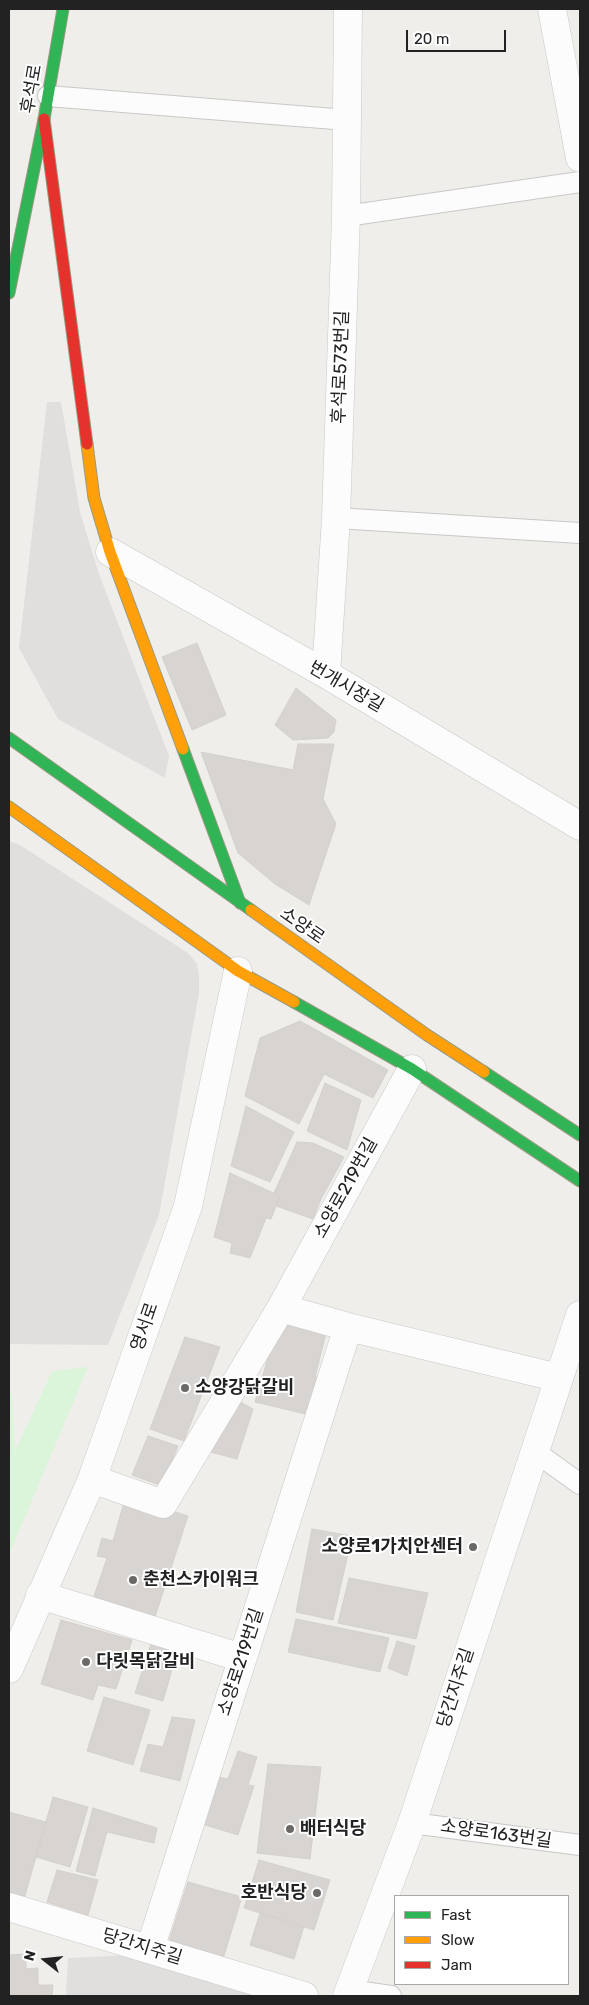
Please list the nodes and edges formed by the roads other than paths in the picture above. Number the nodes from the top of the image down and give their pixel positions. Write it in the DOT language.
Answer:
graph roads {
  1 [pos="63,9"];
  2 [pos="348,9"];
  3 [pos="552,9"];
  4 [pos="48,96"];
  5 [pos="44,119"];
  6 [pos="347,120"];
  7 [pos="580,158"];
  8 [pos="580,182"];
  9 [pos="346,216"];
  10 [pos="9,293"];
  11 [pos="336,518"];
  12 [pos="580,534"];
  13 [pos="110,552"];
  14 [pos="326,674"];
  15 [pos="9,738"];
  16 [pos="9,807"];
  17 [pos="580,826"];
  18 [pos="240,903"];
  19 [pos="238,971"];
  20 [pos="412,1069"];
  21 [pos="580,1135"];
  22 [pos="580,1181"];
  23 [pos="281,1308"];
  24 [pos="580,1315"];
  25 [pos="348,1327"];
  26 [pos="558,1378"];
  27 [pos="534,1451"];
  28 [pos="92,1478"];
  29 [pos="580,1484"];
  30 [pos="40,1595"];
  31 [pos="242,1658"];
  32 [pos="9,1669"];
  33 [pos="412,1823"];
  34 [pos="580,1845"];
  35 [pos="9,1907"];
  36 [pos="150,1949"];
  37 [pos="348,1993"];
  38 [pos="304,1996"];
  39 [pos="391,1996"];
  1 -- 4 [label="street, 후석로"];
  2 -- 6 [label="street, 후석로573번길"];
  3 -- 7 [label="street"];
  4 -- 5 [label="street, 후석로"];
  4 -- 6 [label="lane"];
  5 -- 10 [label="street, 후석로"];
  5 -- 13 [label="street"];
  6 -- 9 [label="street, 후석로573번길"];
  8 -- 9 [label="lane"];
  9 -- 11 [label="street, 후석로573번길"];
  11 -- 12 [label="lane"];
  11 -- 14 [label="street, 후석로573번길"];
  13 -- 14 [label="street, 번개시장길"];
  13 -- 18 [label="street"];
  14 -- 17 [label="street, 번개시장길"];
  15 -- 18 [label="street, 소양로"];
  16 -- 19 [label="street"];
  18 -- 21 [label="street, 소양로"];
  19 -- 20 [label="street"];
  19 -- 28 [label="street, 영서로"];
  20 -- 22 [label="street"];
  20 -- 23 [label="street, 소양로219번길"];
  23 -- 25 [label="street"];
  23 -- 28 [label="street, 소양로219번길"];
  24 -- 26 [label="street, 당간지주길"];
  25 -- 26 [label="street"];
  25 -- 31 [label="street, 소양로219번길"];
  26 -- 27 [label="street, 당간지주길"];
  27 -- 29 [label="lane"];
  27 -- 33 [label="street, 당간지주길"];
  28 -- 30 [label="street, 영서로"];
  30 -- 31 [label="street"];
  30 -- 32 [label="street, 영서로"];
  31 -- 36 [label="street, 소양로219번길"];
  33 -- 34 [label="lane, 소양로163번길"];
  33 -- 37 [label="street, 당간지주길"];
  35 -- 36 [label="street, 당간지주길"];
  36 -- 38 [label="street, 당간지주길"];
  37 -- 39 [label="lane"];
}
